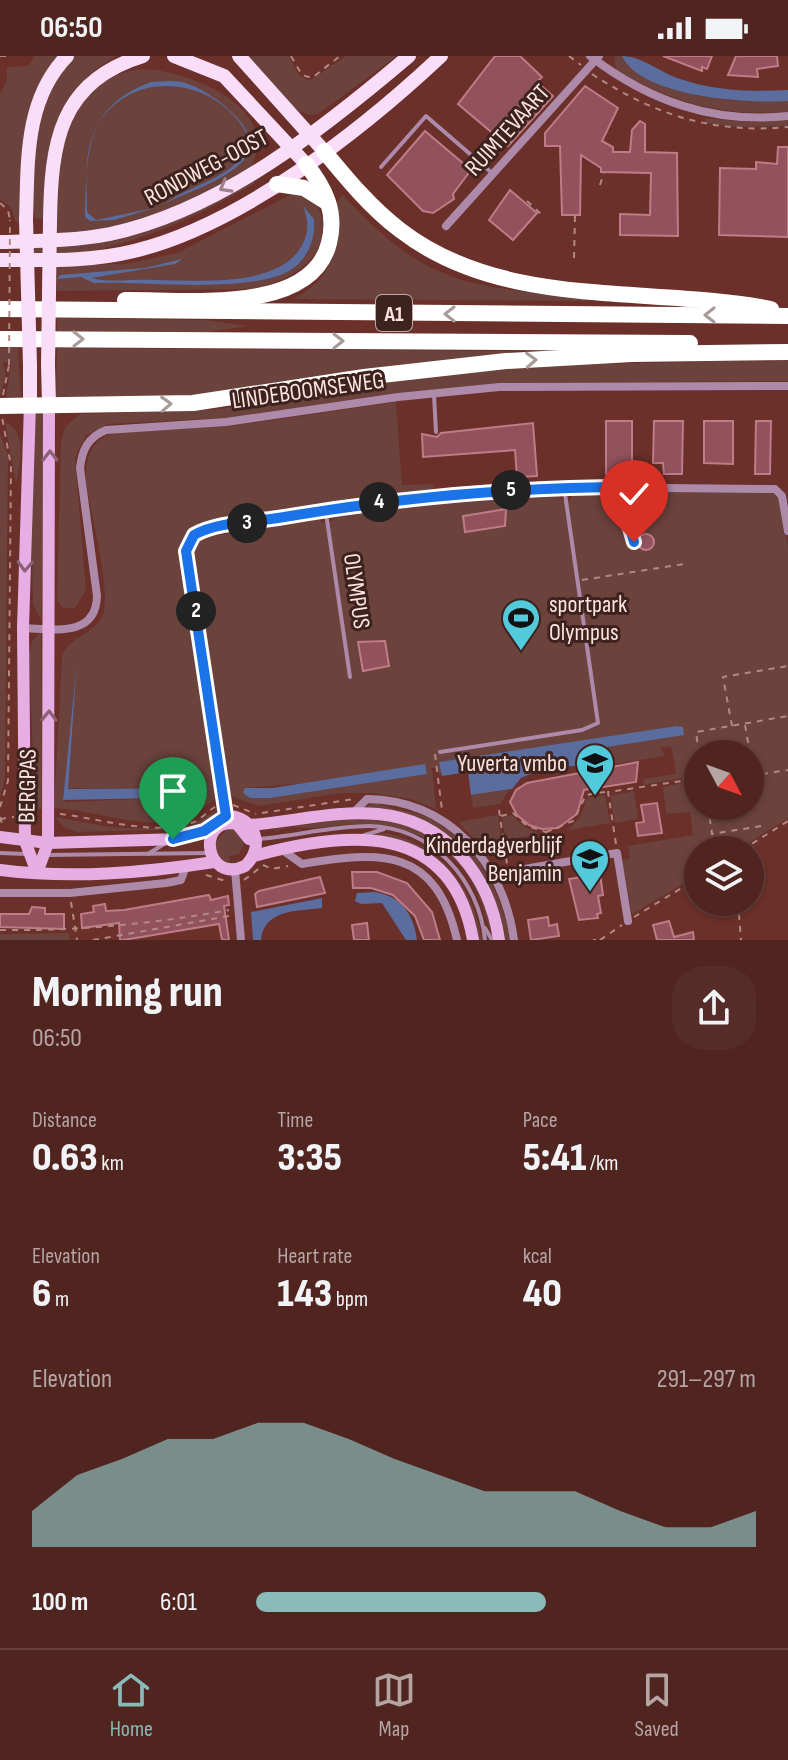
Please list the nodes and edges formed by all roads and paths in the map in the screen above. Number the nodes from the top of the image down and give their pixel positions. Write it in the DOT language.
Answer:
graph roads {
  1 [pos="0,56"];
  2 [pos="7,56"];
  3 [pos="67,56"];
  4 [pos="143,56"];
  5 [pos="174,56"];
  6 [pos="239,56"];
  7 [pos="291,56"];
  8 [pos="340,56"];
  9 [pos="409,56"];
  10 [pos="441,56"];
  11 [pos="595,57"];
  12 [pos="788,116"];
  13 [pos="308,134"];
  14 [pos="291,146"];
  15 [pos="324,151"];
  16 [pos="306,164"];
  17 [pos="381,167"];
  18 [pos="604,172"];
  19 [pos="494,174"];
  20 [pos="277,184"];
  21 [pos="600,185"];
  22 [pos="527,201"];
  23 [pos="0,203"];
  24 [pos="329,204"];
  25 [pos="541,214"];
  26 [pos="575,215"];
  27 [pos="446,226"];
  28 [pos="0,242"];
  29 [pos="574,258"];
  30 [pos="0,260"];
  31 [pos="0,307"];
  32 [pos="788,314"];
  33 [pos="0,339"];
  34 [pos="788,343"];
  35 [pos="788,352"];
  36 [pos="788,386"];
  37 [pos="433,393"];
  38 [pos="30,404"];
  39 [pos="49,404"];
  40 [pos="2,406"];
  41 [pos="436,432"];
  42 [pos="564,487"];
  43 [pos="631,487"];
  44 [pos="325,510"];
  45 [pos="788,531"];
  46 [pos="634,542"];
  47 [pos="684,564"];
  48 [pos="578,581"];
  49 [pos="23,628"];
  50 [pos="51,629"];
  51 [pos="788,666"];
  52 [pos="350,677"];
  53 [pos="788,716"];
  54 [pos="745,724"];
  55 [pos="732,726"];
  56 [pos="697,740"];
  57 [pos="747,740"];
  58 [pos="440,752"];
  59 [pos="788,770"];
  60 [pos="764,774"];
  61 [pos="682,781"];
  62 [pos="608,792"];
  63 [pos="367,799"];
  64 [pos="0,807"];
  65 [pos="49,814"];
  66 [pos="352,814"];
  67 [pos="25,816"];
  68 [pos="500,816"];
  69 [pos="0,818"];
  70 [pos="226,820"];
  71 [pos="710,820"];
  72 [pos="443,821"];
  73 [pos="788,821"];
  74 [pos="761,826"];
  75 [pos="205,828"];
  76 [pos="386,828"];
  77 [pos="252,830"];
  78 [pos="546,832"];
  79 [pos="764,836"];
  80 [pos="0,837"];
  81 [pos="358,837"];
  82 [pos="173,839"];
  83 [pos="25,841"];
  84 [pos="544,847"];
  85 [pos="549,847"];
  86 [pos="280,849"];
  87 [pos="40,851"];
  88 [pos="0,853"];
  89 [pos="617,853"];
  90 [pos="145,856"];
  91 [pos="550,856"];
  92 [pos="211,857"];
  93 [pos="258,860"];
  94 [pos="302,864"];
  95 [pos="186,866"];
  96 [pos="0,870"];
  97 [pos="235,870"];
  98 [pos="37,873"];
  99 [pos="495,874"];
  100 [pos="684,887"];
  101 [pos="0,893"];
  102 [pos="70,893"];
  103 [pos="238,912"];
  104 [pos="739,916"];
  105 [pos="628,921"];
  106 [pos="484,926"];
  107 [pos="0,930"];
  108 [pos="75,931"];
  109 [pos="77,940"];
  110 [pos="93,940"];
  111 [pos="241,940"];
  112 [pos="457,940"];
  113 [pos="473,940"];
  114 [pos="485,940"];
  115 [pos="492,940"];
  116 [pos="499,940"];
  117 [pos="514,940"];
  118 [pos="596,940"];
  119 [pos="741,940"];
  1 -- 2 [label="path"];
  3 -- 38 [label="main road, BERGPAS, bridge"];
  4 -- 39 [label="main road, BERGPAS, bridge"];
  5 -- 14 [label="main road"];
  6 -- 13 [label="main road"];
  7 -- 8 [label="path"];
  9 -- 13 [label="main road, RONDWEG-OOST"];
  10 -- 15 [label="main road, RONDWEG-OOST"];
  11 -- 12 [label="street, RUIMTEVAART"];
  11 -- 19 [label="street, RUIMTEVAART"];
  13 -- 14 [label="main road, RONDWEG-OOST"];
  13 -- 15 [label="main road"];
  14 -- 16 [label="main road"];
  14 -- 28 [label="main road, RONDWEG-OOST, one-way"];
  15 -- 16 [label="main road, RONDWEG-OOST"];
  15 -- 32 [label="highway, A1"];
  16 -- 20 [label="main road, RONDWEG-OOST"];
  16 -- 24 [label="highway, A1"];
  17 -- 19 [label="lane"];
  18 -- 21 [label="path"];
  19 -- 27 [label="street, RUIMTEVAART"];
  20 -- 24 [label="highway"];
  20 -- 30 [label="main road, RONDWEG-OOST"];
  22 -- 25 [label="path"];
  23 -- 40 [label="path, BERGPAS, bridge"];
  24 -- 31 [label="highway, A1"];
  26 -- 29 [label="path"];
  32 -- 31 [label="highway, A1, one-way"];
  33 -- 34 [label="highway, A1, one-way"];
  39 -- 35 [label="highway, one-way"];
  36 -- 37 [label="street, LINDEBOOMSEWEG"];
  37 -- 41 [label="lane"];
  37 -- 50 [label="street, LINDEBOOMSEWEG"];
  38 -- 39 [label="highway"];
  38 -- 40 [label="highway"];
  38 -- 49 [label="main road, BERGPAS, one-way"];
  50 -- 39 [label="main road, BERGPAS, one-way"];
  40 -- 64 [label="path, BERGPAS"];
  42 -- 43 [label="street"];
  42 -- 44 [label="street"];
  42 -- 48 [label="lane"];
  43 -- 45 [label="street"];
  43 -- 46 [label="lane"];
  44 -- 52 [label="lane, OLYMPUS"];
  44 -- 70 [label="street"];
  47 -- 48 [label="path"];
  48 -- 58 [label="lane"];
  49 -- 50 [label="street, LINDEBOOMSEWEG"];
  49 -- 67 [label="main road, BERGPAS"];
  65 -- 50 [label="main road, BERGPAS, one-way"];
  51 -- 55 [label="path"];
  53 -- 54 [label="path"];
  54 -- 55 [label="path"];
  54 -- 57 [label="path"];
  55 -- 56 [label="path"];
  58 -- 72 [label="path"];
  59 -- 60 [label="path"];
  61 -- 62 [label="path"];
  62 -- 78 [label="path"];
  62 -- 89 [label="path"];
  63 -- 66 [label="street"];
  63 -- 72 [label="street"];
  63 -- 77 [label="path"];
  65 -- 75 [label="path"];
  65 -- 87 [label="main road, BERGPAS"];
  66 -- 77 [label="main road"];
  66 -- 116 [label="main road"];
  67 -- 69 [label="path"];
  67 -- 83 [label="main road, BERGPAS"];
  68 -- 78 [label="path"];
  70 -- 75 [label="main road"];
  70 -- 77 [label="main road"];
  71 -- 74 [label="path"];
  72 -- 99 [label="street"];
  73 -- 79 [label="path"];
  75 -- 82 [label="main road"];
  75 -- 92 [label="main road"];
  76 -- 77 [label="lane"];
  76 -- 81 [label="lane"];
  76 -- 106 [label="lane"];
  77 -- 93 [label="main road"];
  77 -- 97 [label="main road"];
  78 -- 85 [label="path"];
  80 -- 83 [label="main road"];
  81 -- 86 [label="main road"];
  81 -- 113 [label="main road"];
  82 -- 87 [label="main road"];
  82 -- 90 [label="lane"];
  83 -- 87 [label="main road, BERGPAS"];
  83 -- 87 [label="main road"];
  84 -- 85 [label="path"];
  85 -- 91 [label="path"];
  86 -- 93 [label="main road"];
  86 -- 94 [label="street"];
  87 -- 88 [label="lane"];
  87 -- 90 [label="lane"];
  87 -- 98 [label="main road, BERGPAS"];
  89 -- 99 [label="street"];
  89 -- 105 [label="street"];
  90 -- 92 [label="lane"];
  92 -- 95 [label="main road"];
  92 -- 97 [label="main road"];
  93 -- 94 [label="path"];
  93 -- 97 [label="main road"];
  94 -- 112 [label="street"];
  95 -- 98 [label="main road"];
  95 -- 102 [label="street"];
  96 -- 98 [label="main road"];
  97 -- 103 [label="street"];
  99 -- 117 [label="street"];
  100 -- 105 [label="path"];
  101 -- 102 [label="street"];
  102 -- 108 [label="path"];
  103 -- 108 [label="path"];
  103 -- 110 [label="path"];
  103 -- 111 [label="street"];
  104 -- 119 [label="path"];
  105 -- 118 [label="path"];
  106 -- 114 [label="lane"];
  106 -- 115 [label="lane"];
  107 -- 108 [label="path"];
  108 -- 109 [label="path"];
}
